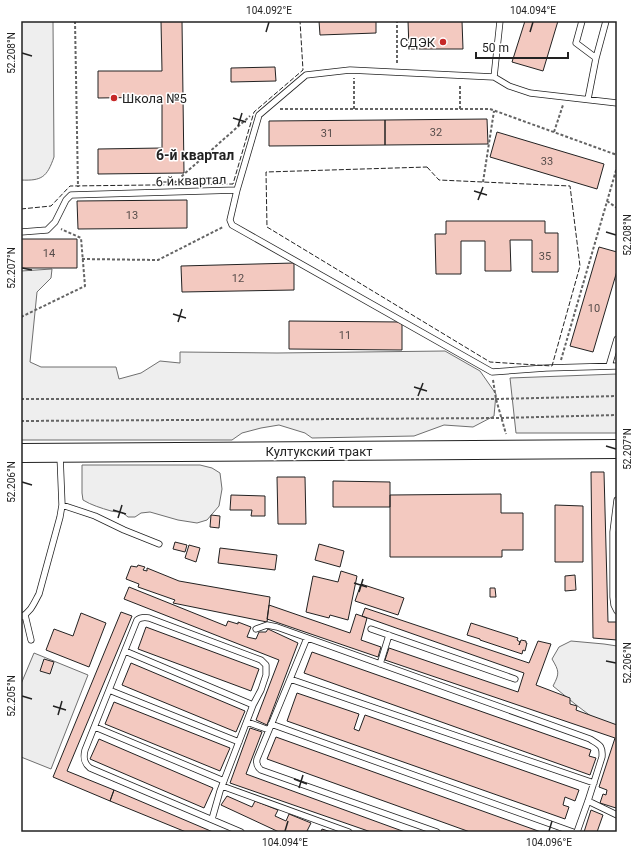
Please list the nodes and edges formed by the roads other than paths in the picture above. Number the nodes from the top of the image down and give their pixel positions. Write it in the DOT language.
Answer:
graph roads {
  1 [pos="500,21"];
  2 [pos="582,21"];
  3 [pos="606,21"];
  4 [pos="596,58"];
  5 [pos="494,77"];
  6 [pos="588,99"];
  7 [pos="617,103"];
  8 [pos="237,190"];
  9 [pos="21,232"];
  10 [pos="617,340"];
  11 [pos="609,366"];
  12 [pos="617,366"];
  13 [pos="617,450"];
  14 [pos="21,453"];
  15 [pos="60,453"];
  16 [pos="617,500"];
  17 [pos="62,505"];
  18 [pos="159,544"];
  19 [pos="615,554"];
  20 [pos="615,597"];
  21 [pos="617,611"];
  22 [pos="23,616"];
  23 [pos="256,629"];
  24 [pos="371,629"];
  25 [pos="389,635"];
  26 [pos="307,638"];
  27 [pos="31,640"];
  28 [pos="125,651"];
  29 [pos="380,664"];
  30 [pos="290,679"];
  31 [pos="515,679"];
  32 [pos="110,690"];
  33 [pos="253,705"];
  34 [pos="247,722"];
  35 [pos="95,727"];
  36 [pos="270,727"];
  37 [pos="239,742"];
  38 [pos="594,783"];
  39 [pos="223,784"];
  40 [pos="588,801"];
  41 [pos="617,815"];
  42 [pos="212,820"];
  43 [pos="241,832"];
  44 [pos="349,832"];
  45 [pos="437,832"];
  46 [pos="573,832"];
  47 [pos="577,832"];
  1 -- 5 [label="lane"];
  2 -- 4 [label="lane"];
  3 -- 4 [label="lane"];
  4 -- 6 [label="lane"];
  5 -- 6 [label="lane"];
  5 -- 8 [label="lane, 6-й квартал"];
  6 -- 7 [label="lane"];
  8 -- 9 [label="lane, 6-й квартал"];
  8 -- 11 [label="lane"];
  10 -- 11 [label="lane"];
  11 -- 12 [label="lane"];
  13 -- 15 [label="main road, Култукский тракт"];
  14 -- 15 [label="main road, Култукский тракт"];
  15 -- 17 [label="lane"];
  16 -- 19 [label="lane"];
  17 -- 18 [label="lane"];
  17 -- 22 [label="lane"];
  19 -- 20 [label="lane"];
  20 -- 21 [label="lane"];
  22 -- 27 [label="lane"];
  23 -- 26 [label="lane"];
  24 -- 25 [label="lane"];
  25 -- 29 [label="lane"];
  25 -- 31 [label="lane"];
  26 -- 29 [label="lane"];
  26 -- 30 [label="lane"];
  28 -- 32 [label="lane"];
  28 -- 33 [label="lane"];
  28 -- 33 [label="lane"];
  29 -- 38 [label="lane"];
  30 -- 36 [label="lane"];
  30 -- 38 [label="lane"];
  32 -- 35 [label="lane"];
  32 -- 37 [label="lane"];
  33 -- 34 [label="lane"];
  34 -- 36 [label="lane"];
  34 -- 37 [label="lane"];
  35 -- 39 [label="lane"];
  35 -- 42 [label="lane"];
  36 -- 45 [label="lane"];
  36 -- 46 [label="lane"];
  37 -- 39 [label="lane"];
  38 -- 40 [label="lane"];
  39 -- 42 [label="lane"];
  39 -- 44 [label="lane"];
  40 -- 41 [label="lane"];
  40 -- 47 [label="lane"];
  42 -- 43 [label="lane"];
}
